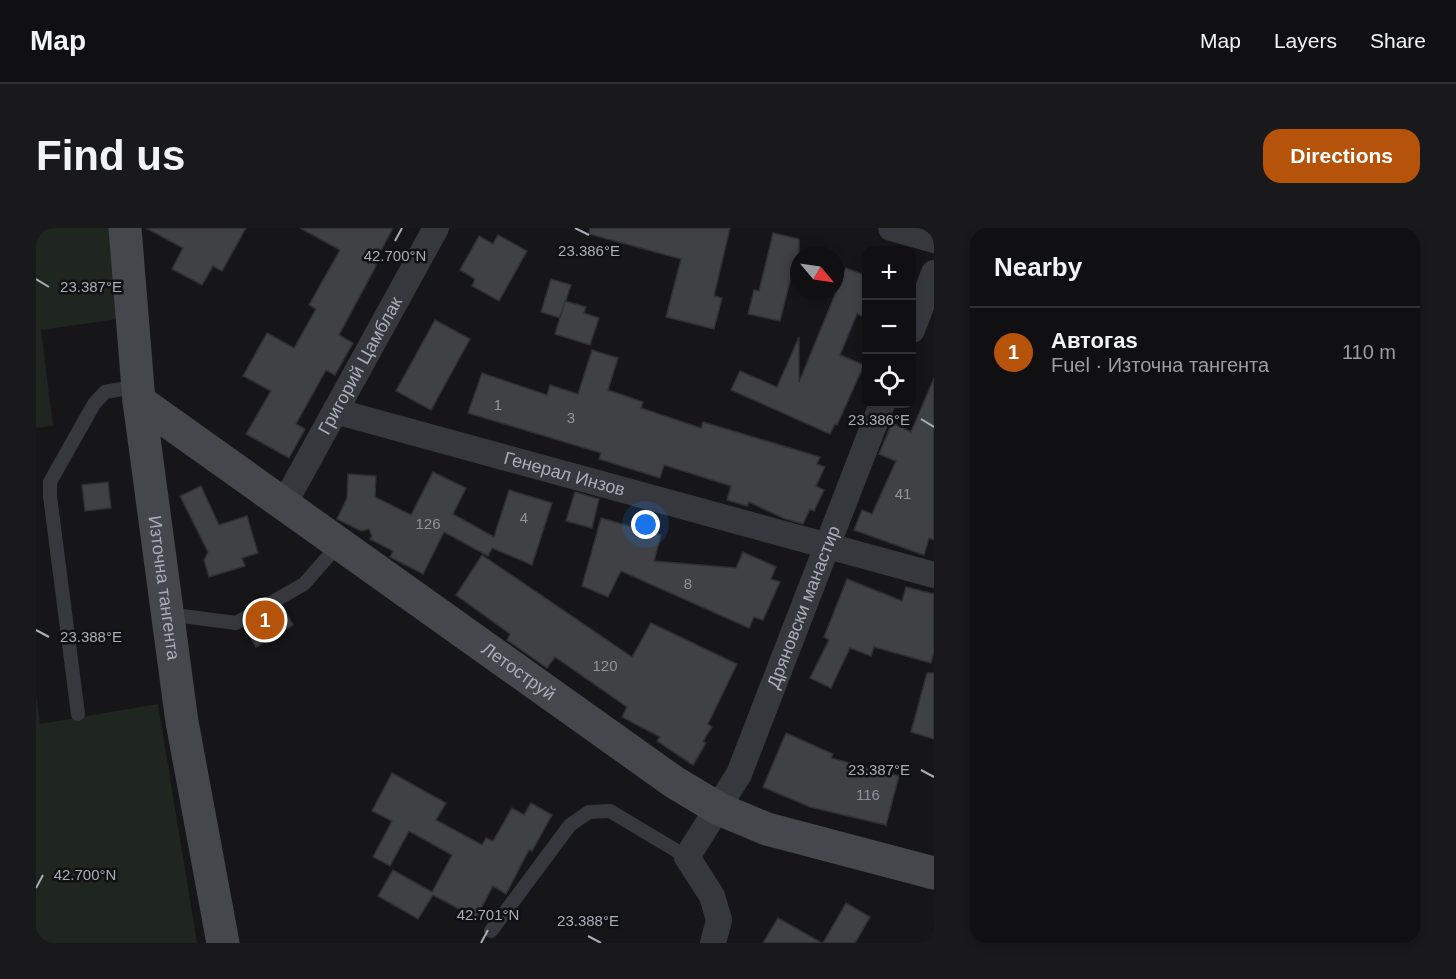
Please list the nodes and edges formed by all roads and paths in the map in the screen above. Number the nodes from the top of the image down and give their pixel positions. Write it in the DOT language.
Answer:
graph roads {
  1 [pos="125,228"];
  2 [pos="436,228"];
  3 [pos="891,228"];
  4 [pos="934,240"];
  5 [pos="934,273"];
  6 [pos="916,320"];
  7 [pos="138,394"];
  8 [pos="880,408"];
  9 [pos="335,411"];
  10 [pos="284,504"];
  11 [pos="340,543"];
  12 [pos="825,548"];
  13 [pos="934,575"];
  14 [pos="167,614"];
  15 [pos="78,714"];
  16 [pos="719,809"];
  17 [pos="687,857"];
  18 [pos="934,873"];
  19 [pos="491,931"];
  20 [pos="223,943"];
  21 [pos="713,943"];
  1 -- 7 [label="street, Източна тангента"];
  2 -- 9 [label="street, Григорий Цамблак"];
  3 -- 4 [label="street"];
  5 -- 6 [label="street"];
  7 -- 10 [label="street, Летоструй"];
  7 -- 14 [label="street, Източна тангента"];
  7 -- 15 [label="lane"];
  8 -- 12 [label="street, Дряновски манастир"];
  9 -- 10 [label="street, Григорий Цамблак"];
  9 -- 12 [label="street, Генерал Инзов"];
  10 -- 11 [label="street, Летоструй"];
  11 -- 14 [label="lane"];
  11 -- 16 [label="street, Летоструй"];
  12 -- 13 [label="street, Генерал Инзов"];
  12 -- 16 [label="street, Дряновски манастир"];
  14 -- 20 [label="street, Източна тангента"];
  16 -- 17 [label="street, Дряновски манастир"];
  16 -- 18 [label="street, Летоструй"];
  17 -- 19 [label="lane"];
  17 -- 21 [label="street"];
}
